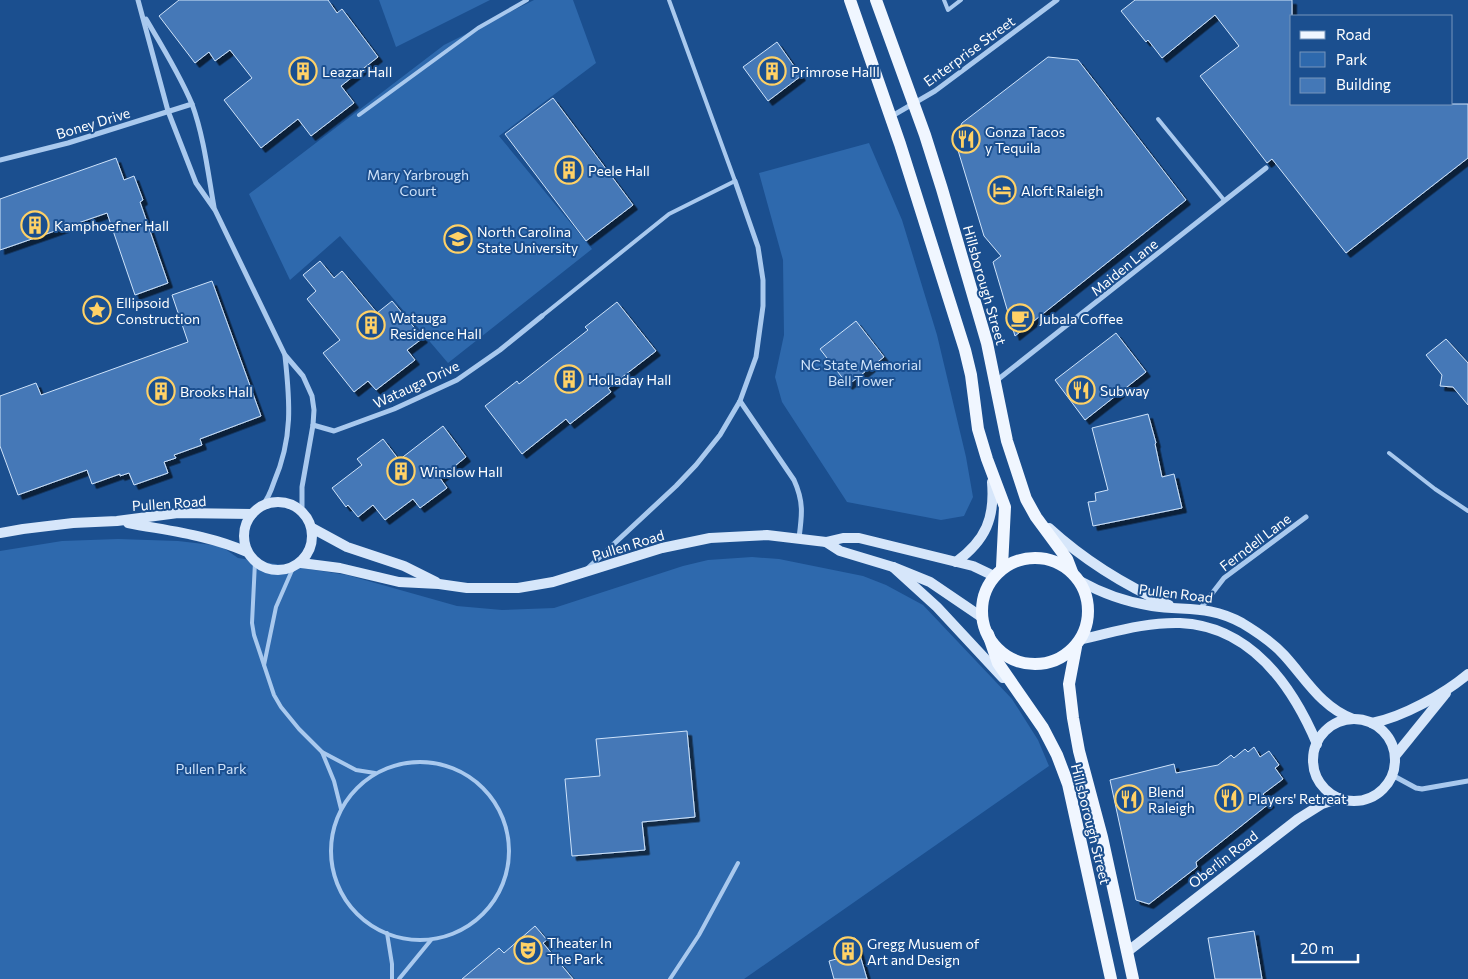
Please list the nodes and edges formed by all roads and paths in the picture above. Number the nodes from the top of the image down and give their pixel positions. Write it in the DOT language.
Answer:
graph roads {
  1 [pos="138,0"];
  2 [pos="527,0"];
  3 [pos="669,0"];
  4 [pos="850,0"];
  5 [pos="876,0"];
  6 [pos="944,0"];
  7 [pos="961,0"];
  8 [pos="1057,0"];
  9 [pos="142,13"];
  10 [pos="914,103"];
  11 [pos="192,104"];
  12 [pos="168,111"];
  13 [pos="359,115"];
  14 [pos="891,116"];
  15 [pos="1158,119"];
  16 [pos="0,160"];
  17 [pos="1266,168"];
  18 [pos="735,181"];
  19 [pos="1224,200"];
  20 [pos="215,210"];
  21 [pos="542,316"];
  22 [pos="285,355"];
  23 [pos="996,382"];
  24 [pos="740,401"];
  25 [pos="313,425"];
  26 [pos="1389,453"];
  27 [pos="992,472"];
  28 [pos="262,506"];
  29 [pos="1468,511"];
  30 [pos="302,512"];
  31 [pos="252,514"];
  32 [pos="1036,517"];
  33 [pos="1306,517"];
  34 [pos="117,521"];
  35 [pos="312,528"];
  36 [pos="0,534"];
  37 [pos="799,538"];
  38 [pos="826,542"];
  39 [pos="247,552"];
  40 [pos="255,562"];
  41 [pos="956,562"];
  42 [pos="297,565"];
  43 [pos="894,567"];
  44 [pos="998,572"];
  45 [pos="583,573"];
  46 [pos="1076,576"];
  47 [pos="439,584"];
  48 [pos="1176,608"];
  49 [pos="1200,609"];
  50 [pos="983,618"];
  51 [pos="988,634"];
  52 [pos="1079,643"];
  53 [pos="264,665"];
  54 [pos="1468,674"];
  55 [pos="1448,690"];
  56 [pos="1028,705"];
  57 [pos="1353,719"];
  58 [pos="1372,723"];
  59 [pos="1316,744"];
  60 [pos="322,752"];
  61 [pos="1395,756"];
  62 [pos="375,773"];
  63 [pos="1392,776"];
  64 [pos="1468,782"];
  65 [pos="1340,798"];
  66 [pos="341,810"];
  67 [pos="738,863"];
  68 [pos="387,933"];
  69 [pos="431,940"];
  70 [pos="1127,952"];
  71 [pos="392,979"];
  72 [pos="399,979"];
  73 [pos="670,979"];
  74 [pos="1111,979"];
  75 [pos="1133,979"];
  1 -- 9 [label="street"];
  2 -- 13 [label="lane"];
  3 -- 18 [label="lane"];
  4 -- 14 [label="main road"];
  5 -- 10 [label="main road, Hillsborough Street"];
  6 -- 7 [label="lane"];
  8 -- 10 [label="street, Enterprise Street"];
  9 -- 11 [label="street"];
  9 -- 12 [label="street"];
  10 -- 14 [label="street, Enterprise Street"];
  10 -- 23 [label="main road, Hillsborough Street"];
  11 -- 12 [label="street, Boney Drive"];
  11 -- 20 [label="street"];
  12 -- 16 [label="street, Boney Drive"];
  12 -- 20 [label="street"];
  14 -- 27 [label="main road"];
  15 -- 19 [label="lane"];
  17 -- 19 [label="street, Maiden Lane"];
  18 -- 21 [label="lane"];
  18 -- 24 [label="street"];
  19 -- 23 [label="street, Maiden Lane"];
  20 -- 22 [label="street"];
  21 -- 25 [label="street, Watauga Drive"];
  22 -- 25 [label="street"];
  22 -- 28 [label="street"];
  23 -- 32 [label="main road, Hillsborough Street"];
  24 -- 37 [label="street"];
  24 -- 45 [label="street"];
  25 -- 30 [label="street"];
  26 -- 29 [label="lane"];
  27 -- 41 [label="main road"];
  27 -- 44 [label="main road"];
  28 -- 30 [label="main road"];
  28 -- 31 [label="main road"];
  30 -- 35 [label="main road"];
  31 -- 34 [label="main road, Pullen Road"];
  31 -- 39 [label="main road"];
  32 -- 46 [label="main road, Hillsborough Street"];
  32 -- 48 [label="main road"];
  33 -- 49 [label="street, Ferndell Lane"];
  34 -- 36 [label="main road, Pullen Road"];
  34 -- 39 [label="main road, Pullen Road"];
  35 -- 42 [label="main road"];
  35 -- 47 [label="main road, Pullen Road"];
  37 -- 38 [label="main road, Pullen Road"];
  37 -- 45 [label="main road, Pullen Road"];
  38 -- 41 [label="main road, Pullen Road"];
  38 -- 43 [label="main road, Pullen Road"];
  39 -- 40 [label="main road"];
  40 -- 42 [label="main road"];
  40 -- 53 [label="lane"];
  41 -- 44 [label="main road, Pullen Road"];
  42 -- 47 [label="main road, Pullen Road"];
  42 -- 53 [label="lane"];
  43 -- 50 [label="main road, Pullen Road"];
  43 -- 56 [label="main road"];
  44 -- 46 [label="main road"];
  44 -- 50 [label="main road"];
  45 -- 47 [label="main road, Pullen Road"];
  46 -- 48 [label="main road, Pullen Road"];
  46 -- 52 [label="main road"];
  48 -- 49 [label="main road, Pullen Road"];
  49 -- 57 [label="main road, Pullen Road"];
  50 -- 51 [label="main road"];
  51 -- 52 [label="main road"];
  51 -- 56 [label="main road, Hillsborough Street"];
  52 -- 59 [label="main road"];
  52 -- 70 [label="main road, Hillsborough Street"];
  53 -- 60 [label="lane"];
  54 -- 55 [label="main road"];
  55 -- 58 [label="main road"];
  55 -- 61 [label="main road"];
  56 -- 74 [label="main road, Hillsborough Street"];
  57 -- 58 [label="main road"];
  57 -- 59 [label="main road"];
  58 -- 61 [label="main road"];
  59 -- 65 [label="main road"];
  60 -- 62 [label="lane"];
  60 -- 66 [label="lane"];
  61 -- 63 [label="main road"];
  62 -- 66 [label="lane"];
  62 -- 69 [label="lane"];
  63 -- 64 [label="street"];
  63 -- 65 [label="main road"];
  65 -- 70 [label="main road, Oberlin Road"];
  66 -- 68 [label="lane"];
  67 -- 73 [label="lane"];
  68 -- 69 [label="lane"];
  68 -- 71 [label="lane"];
  69 -- 72 [label="lane"];
  70 -- 75 [label="main road, Hillsborough Street"];
}
